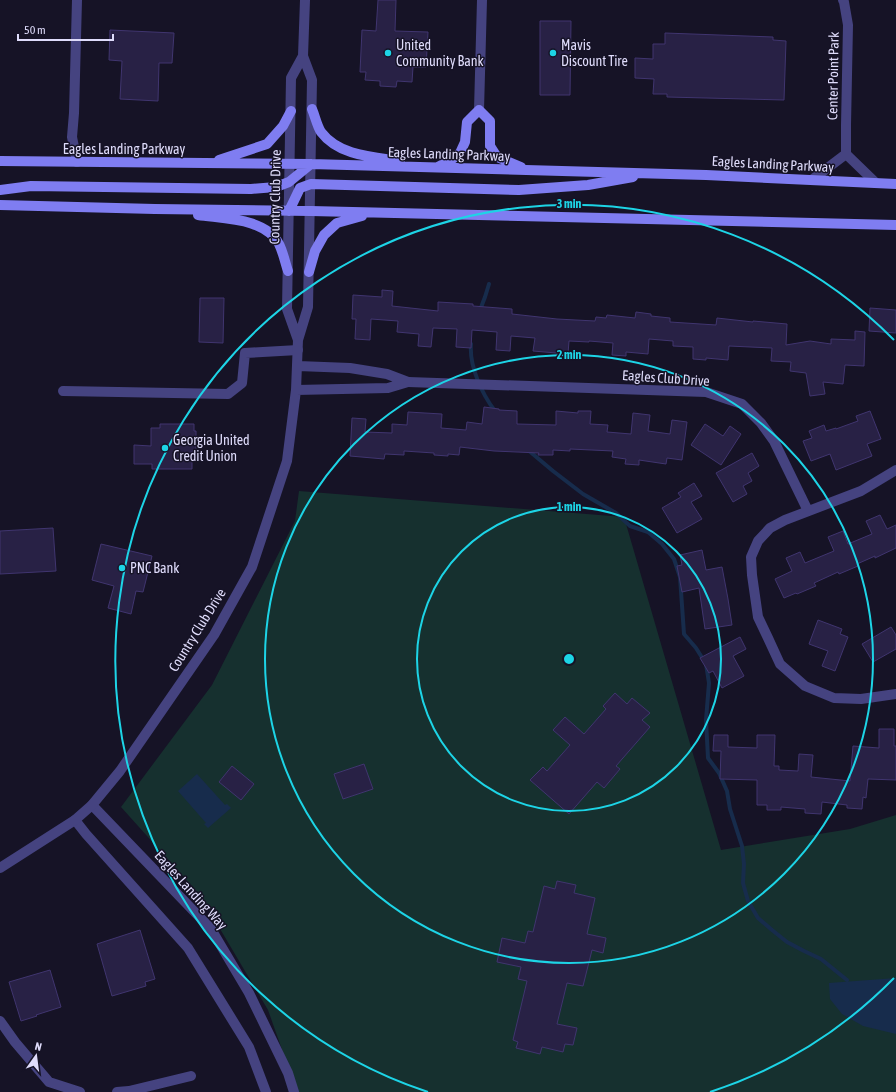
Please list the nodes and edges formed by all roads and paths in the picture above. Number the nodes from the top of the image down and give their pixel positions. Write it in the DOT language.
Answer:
graph roads {
  1 [pos="76,0"];
  2 [pos="305,0"];
  3 [pos="482,0"];
  4 [pos="843,0"];
  5 [pos="303,56"];
  6 [pos="312,109"];
  7 [pos="479,110"];
  8 [pos="290,111"];
  9 [pos="846,154"];
  10 [pos="0,161"];
  11 [pos="77,162"];
  12 [pos="210,163"];
  13 [pos="290,164"];
  14 [pos="311,164"];
  15 [pos="437,167"];
  16 [pos="527,170"];
  17 [pos="655,173"];
  18 [pos="813,179"];
  19 [pos="289,182"];
  20 [pos="876,183"];
  21 [pos="311,184"];
  22 [pos="896,184"];
  23 [pos="0,190"];
  24 [pos="0,205"];
  25 [pos="155,209"];
  26 [pos="289,211"];
  27 [pos="310,211"];
  28 [pos="377,212"];
  29 [pos="896,225"];
  30 [pos="288,271"];
  31 [pos="309,272"];
  32 [pos="298,345"];
  33 [pos="298,366"];
  34 [pos="408,382"];
  35 [pos="296,390"];
  36 [pos="63,391"];
  37 [pos="896,470"];
  38 [pos="808,511"];
  39 [pos="896,694"];
  40 [pos="92,805"];
  41 [pos="75,820"];
  42 [pos="0,868"];
  43 [pos="0,1021"];
  44 [pos="191,1076"];
  45 [pos="80,1092"];
  46 [pos="117,1092"];
  47 [pos="266,1092"];
  48 [pos="294,1092"];
  1 -- 11 [label="street"];
  2 -- 5 [label="street, Country Club Drive"];
  3 -- 7 [label="street"];
  4 -- 9 [label="street, Center Point Park"];
  5 -- 6 [label="street, Country Club Drive"];
  5 -- 8 [label="street, Country Club Drive"];
  6 -- 14 [label="street, Country Club Drive"];
  6 -- 15 [label="main road"];
  7 -- 15 [label="main road"];
  7 -- 16 [label="main road"];
  8 -- 12 [label="main road"];
  8 -- 13 [label="street, Country Club Drive"];
  9 -- 18 [label="street"];
  9 -- 20 [label="street"];
  10 -- 11 [label="main road, Eagles Landing Parkway"];
  11 -- 12 [label="main road, Eagles Landing Parkway"];
  12 -- 13 [label="main road, Eagles Landing Parkway"];
  13 -- 14 [label="main road, Eagles Landing Parkway"];
  13 -- 19 [label="street, Country Club Drive"];
  14 -- 15 [label="main road, Eagles Landing Parkway"];
  14 -- 19 [label="main road"];
  14 -- 21 [label="street, Country Club Drive"];
  15 -- 16 [label="main road, Eagles Landing Parkway"];
  16 -- 17 [label="main road, Eagles Landing Parkway"];
  17 -- 18 [label="main road, Eagles Landing Parkway"];
  17 -- 21 [label="main road"];
  18 -- 20 [label="main road, Eagles Landing Parkway"];
  19 -- 23 [label="main road"];
  19 -- 26 [label="street, Country Club Drive"];
  20 -- 22 [label="main road, Eagles Landing Parkway"];
  21 -- 26 [label="main road"];
  21 -- 27 [label="street, Country Club Drive"];
  24 -- 25 [label="main road"];
  25 -- 26 [label="main road"];
  25 -- 30 [label="main road"];
  26 -- 27 [label="main road"];
  26 -- 30 [label="street, Country Club Drive"];
  27 -- 28 [label="main road"];
  27 -- 31 [label="street, Country Club Drive"];
  28 -- 29 [label="main road"];
  28 -- 31 [label="main road"];
  30 -- 32 [label="street, Country Club Drive"];
  31 -- 32 [label="street, Country Club Drive"];
  32 -- 33 [label="street, Country Club Drive"];
  32 -- 36 [label="street"];
  33 -- 34 [label="street"];
  33 -- 35 [label="street, Country Club Drive"];
  34 -- 35 [label="street"];
  34 -- 38 [label="street, Eagles Club Drive"];
  35 -- 40 [label="street, Country Club Drive"];
  37 -- 38 [label="street"];
  38 -- 39 [label="street"];
  40 -- 41 [label="street, Country Club Drive"];
  40 -- 48 [label="street, Eagles Landing Way"];
  41 -- 42 [label="street, Country Club Drive"];
  41 -- 47 [label="street"];
  43 -- 45 [label="street"];
  44 -- 46 [label="street"];
}
